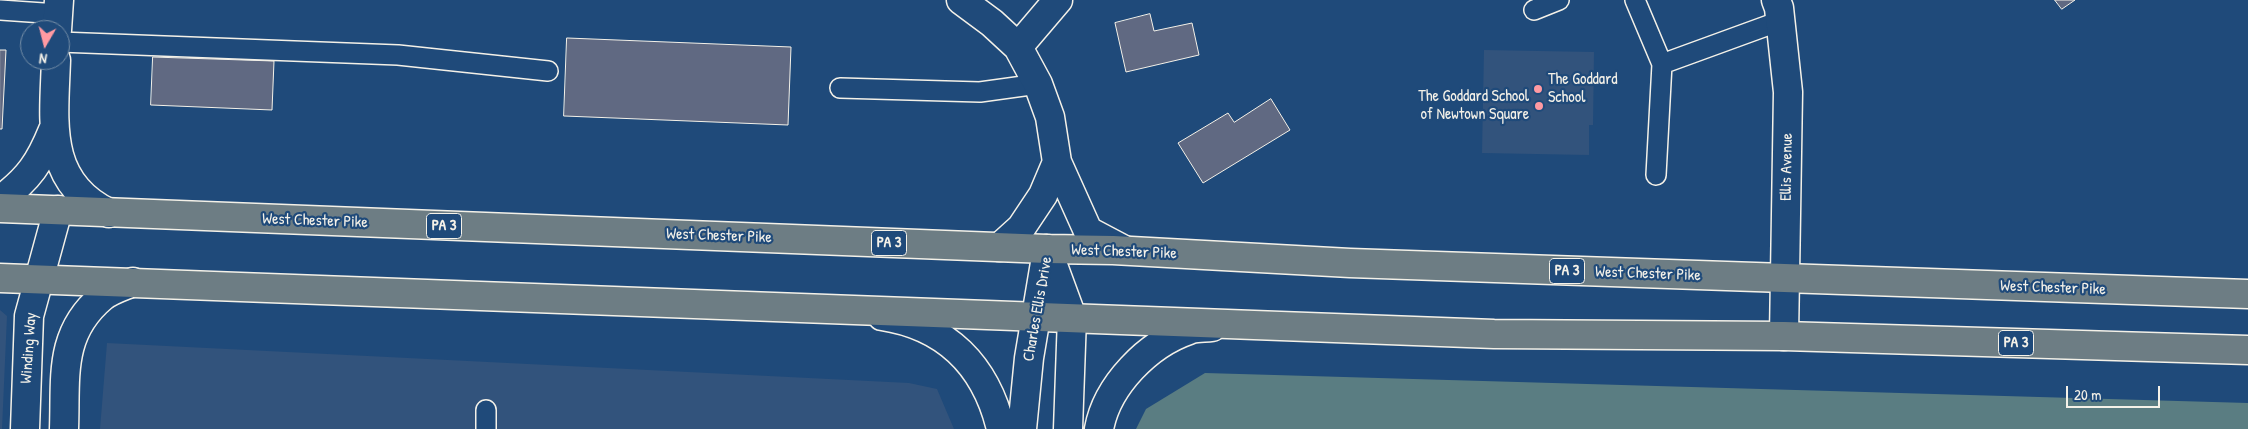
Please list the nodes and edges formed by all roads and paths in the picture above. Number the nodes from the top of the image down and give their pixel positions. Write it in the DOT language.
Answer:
graph roads {
  1 [pos="961,0"];
  2 [pos="1058,0"];
  3 [pos="1559,0"];
  4 [pos="1635,0"];
  5 [pos="1782,7"];
  6 [pos="0,10"];
  7 [pos="1534,10"];
  8 [pos="58,15"];
  9 [pos="70,42"];
  10 [pos="1018,47"];
  11 [pos="1662,64"];
  12 [pos="56,70"];
  13 [pos="548,71"];
  14 [pos="1038,84"];
  15 [pos="840,88"];
  16 [pos="53,130"];
  17 [pos="1057,162"];
  18 [pos="1656,175"];
  19 [pos="0,200"];
  20 [pos="0,208"];
  21 [pos="58,210"];
  22 [pos="110,213"];
  23 [pos="1000,247"];
  24 [pos="1048,249"];
  25 [pos="1124,250"];
  26 [pos="0,278"];
  27 [pos="38,279"];
  28 [pos="1785,279"];
  29 [pos="134,282"];
  30 [pos="2248,294"];
  31 [pos="841,310"];
  32 [pos="1036,316"];
  33 [pos="1072,317"];
  34 [pos="1229,324"];
  35 [pos="1784,336"];
  36 [pos="2248,350"];
  37 [pos="25,429"];
  38 [pos="64,429"];
  39 [pos="1001,429"];
  40 [pos="1022,429"];
  41 [pos="1068,429"];
  42 [pos="1099,429"];
  1 -- 10 [label="street"];
  2 -- 10 [label="street"];
  3 -- 7 [label="lane"];
  4 -- 11 [label="lane"];
  5 -- 11 [label="lane"];
  5 -- 28 [label="street, Ellis Avenue"];
  6 -- 8 [label="lane"];
  9 -- 13 [label="lane"];
  10 -- 14 [label="street"];
  11 -- 18 [label="lane"];
  12 -- 16 [label="street"];
  14 -- 15 [label="lane"];
  14 -- 17 [label="street"];
  16 -- 19 [label="street"];
  16 -- 22 [label="street"];
  17 -- 23 [label="street"];
  17 -- 25 [label="street"];
  20 -- 21 [label="highway, West Chester Pike / PA 3"];
  21 -- 22 [label="highway, West Chester Pike / PA 3"];
  21 -- 27 [label="street, Winding Way"];
  22 -- 23 [label="highway, West Chester Pike / PA 3"];
  23 -- 24 [label="highway, West Chester Pike / PA 3"];
  24 -- 25 [label="highway, West Chester Pike / PA 3"];
  24 -- 32 [label="street, Charles Ellis Drive"];
  24 -- 33 [label="street, Charles Ellis Drive"];
  25 -- 28 [label="highway, West Chester Pike / PA 3"];
  26 -- 27 [label="highway, PA 3"];
  27 -- 29 [label="highway, PA 3"];
  27 -- 37 [label="street, Winding Way"];
  28 -- 30 [label="highway, West Chester Pike / PA 3"];
  28 -- 35 [label="street, Ellis Avenue"];
  29 -- 31 [label="highway, PA 3"];
  29 -- 38 [label="street"];
  31 -- 32 [label="highway, PA 3"];
  31 -- 39 [label="street"];
  32 -- 33 [label="highway, PA 3"];
  32 -- 40 [label="street, Charles Ellis Drive"];
  33 -- 34 [label="highway, PA 3"];
  33 -- 41 [label="street, Charles Ellis Drive"];
  34 -- 35 [label="highway, PA 3"];
  34 -- 42 [label="street"];
  35 -- 36 [label="highway, PA 3"];
}
